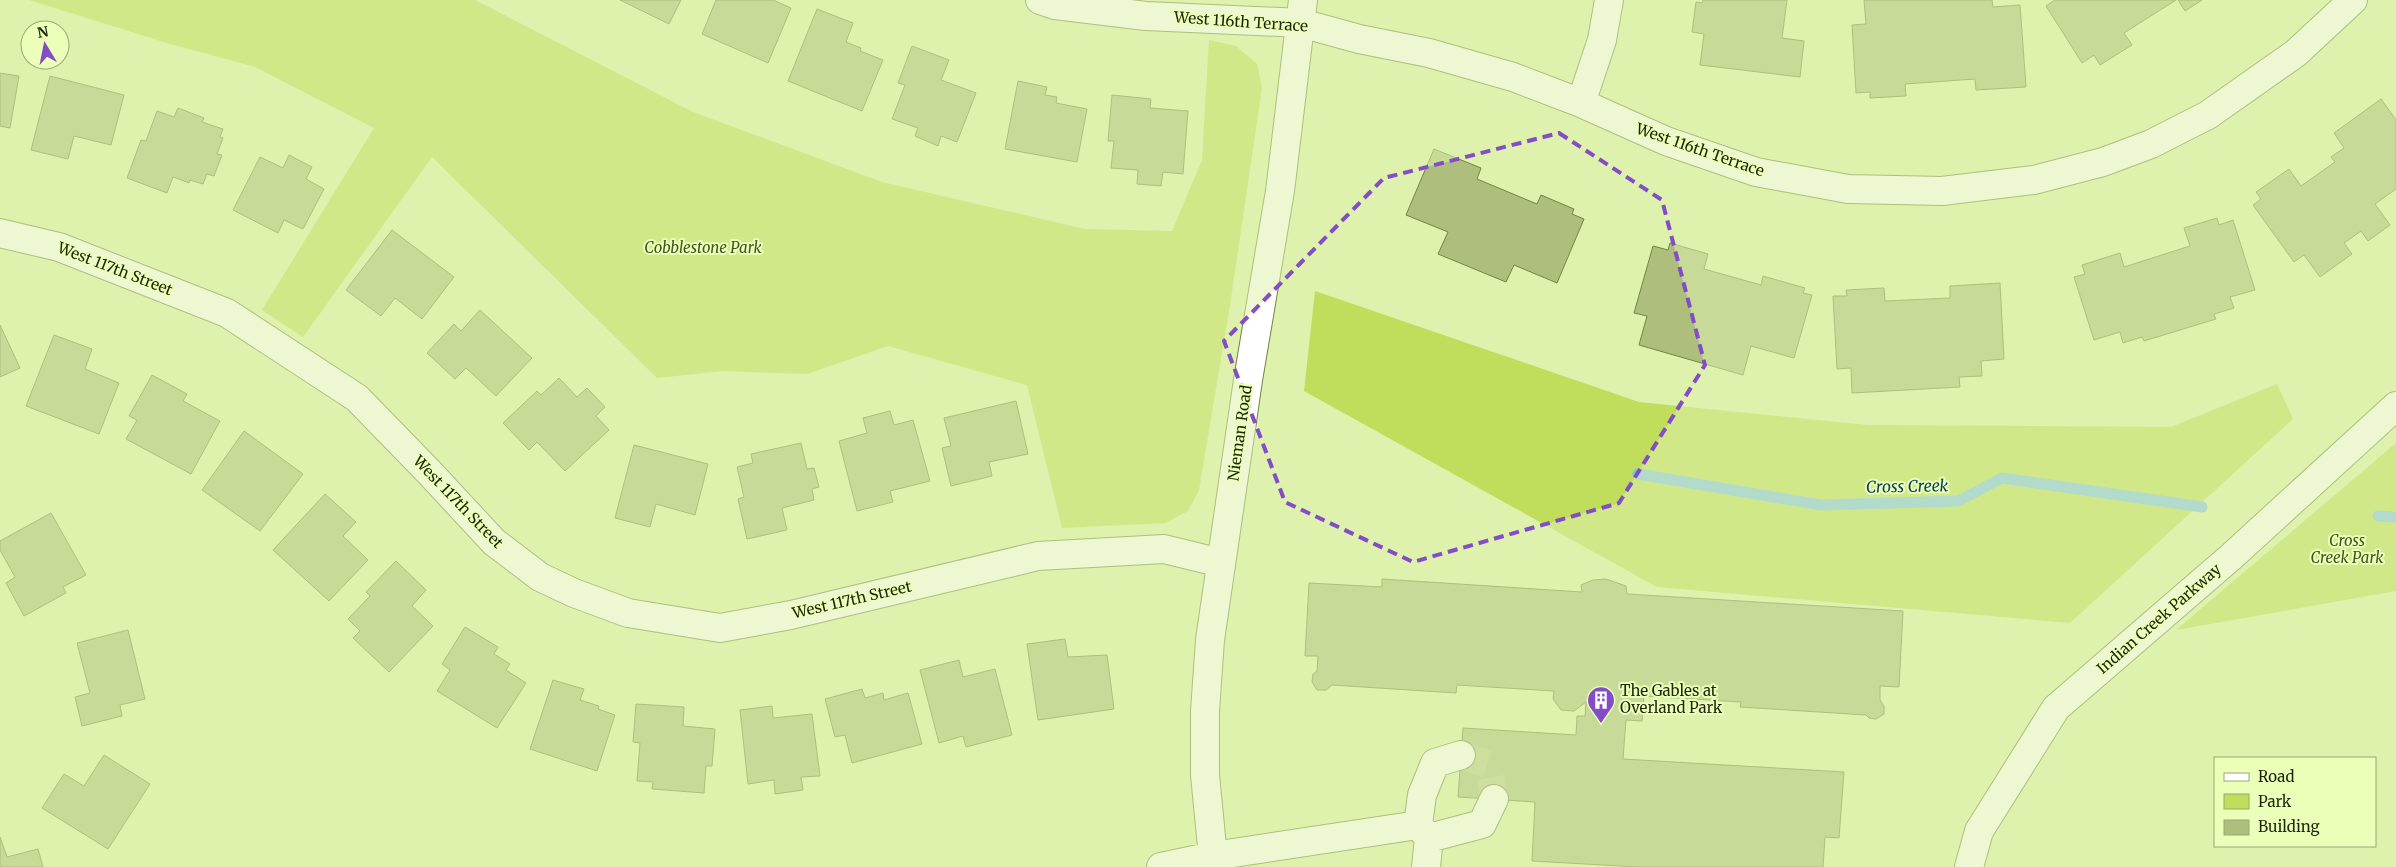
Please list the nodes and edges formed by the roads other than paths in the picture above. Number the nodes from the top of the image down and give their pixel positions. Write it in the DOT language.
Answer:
graph roads {
  1 [pos="1040,0"];
  2 [pos="1608,0"];
  3 [pos="2353,0"];
  4 [pos="1302,12"];
  5 [pos="1581,103"];
  6 [pos="0,233"];
  7 [pos="2396,406"];
  8 [pos="1221,563"];
  9 [pos="1461,754"];
  10 [pos="1494,799"];
  11 [pos="1423,832"];
  12 [pos="1213,862"];
  13 [pos="1162,867"];
  14 [pos="1426,867"];
  15 [pos="1969,867"];
  1 -- 4 [label="street, West 116th Terrace"];
  2 -- 5 [label="street"];
  3 -- 5 [label="street, West 116th Terrace"];
  4 -- 5 [label="street, West 116th Terrace"];
  4 -- 8 [label="street, Nieman Road"];
  6 -- 8 [label="street, West 117th Street"];
  7 -- 15 [label="street, Indian Creek Parkway"];
  8 -- 12 [label="street, Nieman Road"];
  9 -- 11 [label="street"];
  10 -- 11 [label="street"];
  11 -- 12 [label="street"];
  11 -- 14 [label="street"];
  12 -- 13 [label="street"];
}
